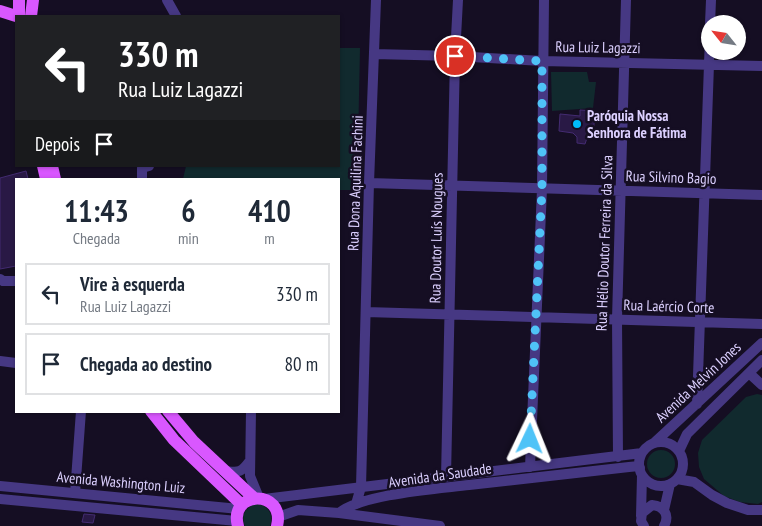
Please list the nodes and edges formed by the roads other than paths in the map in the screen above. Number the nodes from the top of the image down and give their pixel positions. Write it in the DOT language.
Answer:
graph roads {
  1 [pos="19,0"];
  2 [pos="33,0"];
  3 [pos="167,0"];
  4 [pos="376,0"];
  5 [pos="458,0"];
  6 [pos="544,0"];
  7 [pos="626,0"];
  8 [pos="711,0"];
  9 [pos="0,11"];
  10 [pos="15,15"];
  11 [pos="18,15"];
  12 [pos="31,15"];
  13 [pos="175,15"];
  14 [pos="710,15"];
  15 [pos="374,54"];
  16 [pos="455,56"];
  17 [pos="709,60"];
  18 [pos="542,61"];
  19 [pos="624,62"];
  20 [pos="709,64"];
  21 [pos="762,66"];
  22 [pos="145,167"];
  23 [pos="142,178"];
  24 [pos="369,183"];
  25 [pos="452,185"];
  26 [pos="542,189"];
  27 [pos="621,190"];
  28 [pos="705,193"];
  29 [pos="762,195"];
  30 [pos="0,279"];
  31 [pos="15,281"];
  32 [pos="366,312"];
  33 [pos="450,314"];
  34 [pos="535,316"];
  35 [pos="616,319"];
  36 [pos="701,322"];
  37 [pos="762,324"];
  38 [pos="762,342"];
  39 [pos="762,360"];
  40 [pos="0,361"];
  41 [pos="15,363"];
  42 [pos="749,373"];
  43 [pos="762,385"];
  44 [pos="697,404"];
  45 [pos="81,413"];
  46 [pos="153,413"];
  47 [pos="170,413"];
  48 [pos="251,413"];
  49 [pos="654,443"];
  50 [pos="679,451"];
  51 [pos="642,453"];
  52 [pos="618,457"];
  53 [pos="249,462"];
  54 [pos="530,467"];
  55 [pos="224,471"];
  56 [pos="641,471"];
  57 [pos="446,477"];
  58 [pos="673,481"];
  59 [pos="0,486"];
  60 [pos="361,487"];
  61 [pos="350,490"];
  62 [pos="75,493"];
  63 [pos="259,498"];
  64 [pos="0,499"];
  65 [pos="347,508"];
  66 [pos="664,510"];
  67 [pos="762,510"];
  68 [pos="239,515"];
  69 [pos="278,523"];
  70 [pos="643,523"];
  71 [pos="666,525"];
  72 [pos="440,526"];
  1 -- 11 [label="main road"];
  2 -- 12 [label="main road"];
  3 -- 13 [label="street"];
  4 -- 15 [label="street, Rua Dona Aquilina Fachini"];
  5 -- 16 [label="street, Rua Doutor Luís Nougues"];
  6 -- 18 [label="street"];
  7 -- 19 [label="street, Rua Hélio Doutor Ferreira da Silva"];
  8 -- 14 [label="street"];
  9 -- 10 [label="main road"];
  15 -- 16 [label="street, Rua Luiz Lagazzi"];
  15 -- 24 [label="street, Rua Dona Aquilina Fachini"];
  16 -- 18 [label="street, Rua Luiz Lagazzi"];
  16 -- 25 [label="street, Rua Doutor Luís Nougues"];
  17 -- 20 [label="street"];
  18 -- 19 [label="street, Rua Luiz Lagazzi"];
  18 -- 26 [label="street"];
  19 -- 20 [label="street, Rua Luiz Lagazzi"];
  19 -- 27 [label="street, Rua Hélio Doutor Ferreira da Silva"];
  20 -- 21 [label="street, Rua Luiz Lagazzi"];
  20 -- 28 [label="street"];
  22 -- 23 [label="street"];
  24 -- 25 [label="street, Rua Silvino Bagio"];
  24 -- 32 [label="street, Rua Dona Aquilina Fachini"];
  25 -- 26 [label="street, Rua Silvino Bagio"];
  25 -- 33 [label="street, Rua Doutor Luís Nougues"];
  26 -- 27 [label="street, Rua Silvino Bagio"];
  26 -- 34 [label="street"];
  27 -- 28 [label="street, Rua Silvino Bagio"];
  27 -- 35 [label="street, Rua Hélio Doutor Ferreira da Silva"];
  28 -- 29 [label="street, Rua Silvino Bagio"];
  28 -- 36 [label="street"];
  30 -- 31 [label="street"];
  32 -- 33 [label="street, Rua Laércio Corte"];
  32 -- 60 [label="street, Rua Dona Aquilina Fachini"];
  33 -- 34 [label="street, Rua Laércio Corte"];
  33 -- 57 [label="street, Rua Doutor Luís Nougues"];
  34 -- 35 [label="street, Rua Laércio Corte"];
  34 -- 54 [label="street"];
  35 -- 36 [label="street, Rua Laércio Corte"];
  35 -- 52 [label="street, Rua Hélio Doutor Ferreira da Silva"];
  36 -- 37 [label="street, Rua Laércio Corte"];
  36 -- 44 [label="street"];
  38 -- 44 [label="street, Avenida Melvin Jones"];
  39 -- 42 [label="street, Avenida Melvin Jones"];
  40 -- 41 [label="street"];
  42 -- 43 [label="street"];
  42 -- 50 [label="street, Avenida Melvin Jones"];
  44 -- 49 [label="street, Avenida Melvin Jones"];
  45 -- 62 [label="street"];
  46 -- 68 [label="main road"];
  47 -- 55 [label="main road"];
  48 -- 53 [label="street"];
  49 -- 50 [label="street"];
  49 -- 51 [label="street"];
  50 -- 58 [label="street"];
  51 -- 52 [label="street, Avenida da Saudade"];
  51 -- 56 [label="street"];
  52 -- 54 [label="street, Avenida da Saudade"];
  53 -- 55 [label="street"];
  53 -- 63 [label="street"];
  54 -- 57 [label="street, Avenida da Saudade"];
  55 -- 63 [label="main road"];
  56 -- 58 [label="street"];
  56 -- 65 [label="street, Avenida da Saudade"];
  56 -- 70 [label="street"];
  57 -- 60 [label="street, Avenida da Saudade"];
  58 -- 66 [label="street"];
  58 -- 67 [label="street"];
  59 -- 62 [label="street, Avenida Washington Luiz"];
  60 -- 61 [label="street, Avenida da Saudade"];
  60 -- 65 [label="street, Rua Dona Aquilina Fachini"];
  61 -- 63 [label="street, Avenida da Saudade"];
  61 -- 65 [label="street"];
  62 -- 68 [label="street, Avenida Washington Luiz"];
  63 -- 68 [label="main road"];
  63 -- 69 [label="main road"];
  64 -- 68 [label="street, Avenida Washington Luiz"];
  65 -- 69 [label="street, Avenida da Saudade"];
  65 -- 72 [label="street"];
  66 -- 70 [label="street"];
  66 -- 71 [label="street"];
}
